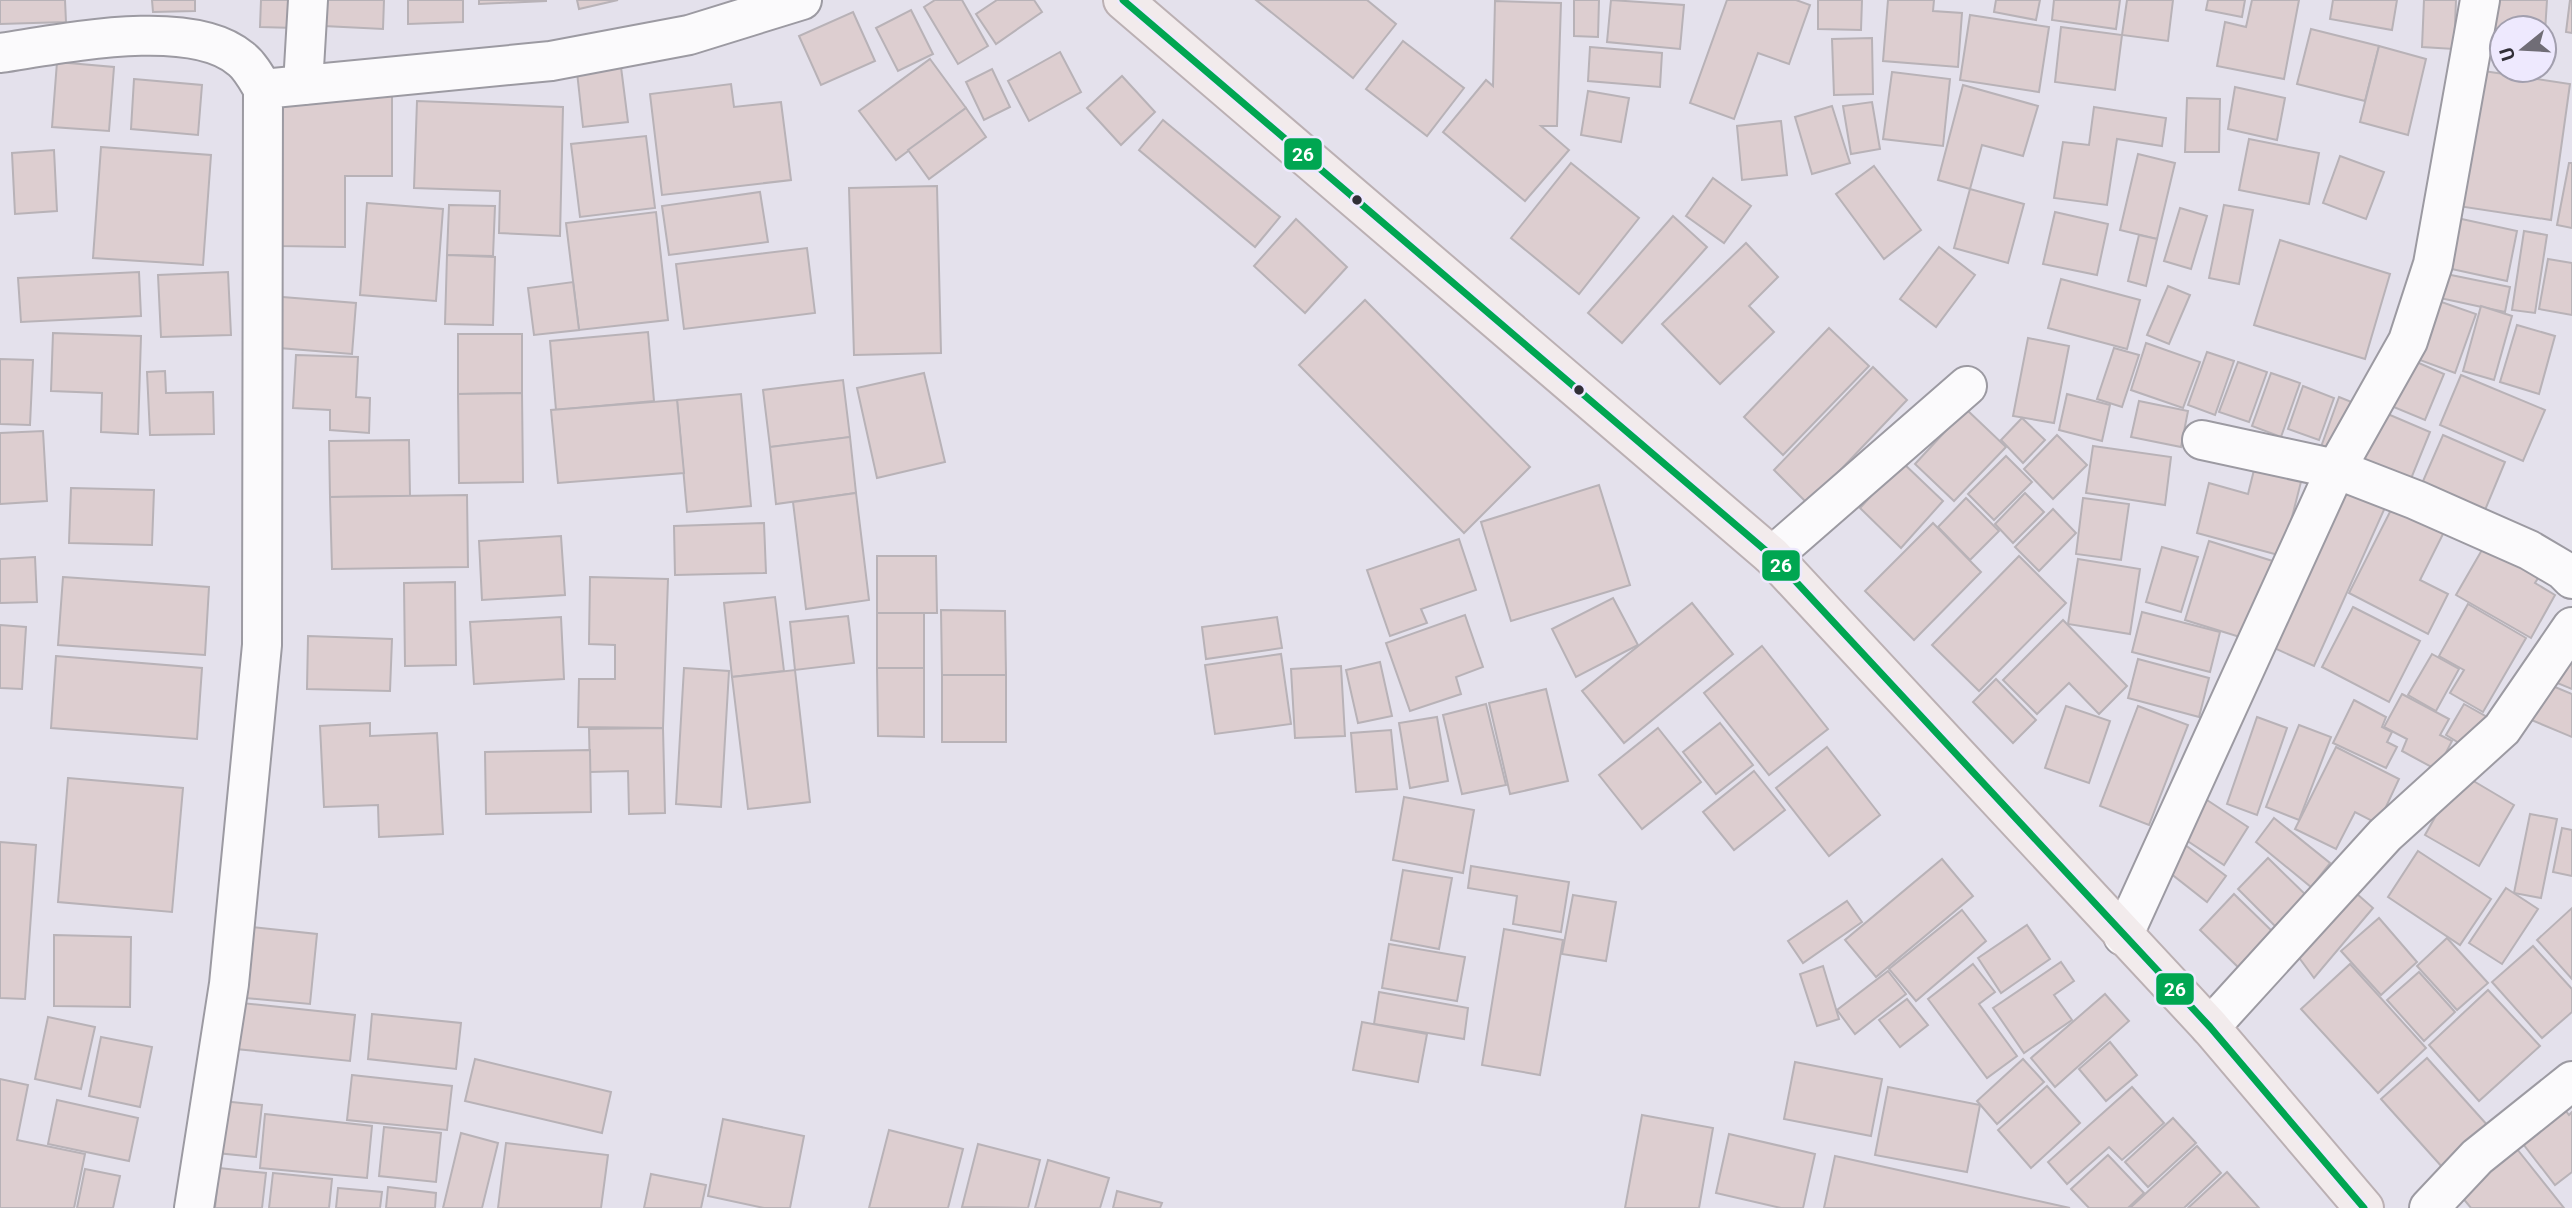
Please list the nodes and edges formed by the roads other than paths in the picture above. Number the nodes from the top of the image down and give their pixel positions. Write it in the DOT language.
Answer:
graph roads {
  1 [pos="308,0"];
  2 [pos="802,0"];
  3 [pos="1123,0"];
  4 [pos="2480,0"];
  5 [pos="0,53"];
  6 [pos="303,85"];
  7 [pos="263,89"];
  8 [pos="1968,387"];
  9 [pos="2202,440"];
  10 [pos="2336,469"];
  11 [pos="1772,556"];
  12 [pos="2572,579"];
  13 [pos="2572,627"];
  14 [pos="2123,936"];
  15 [pos="2210,1027"];
  16 [pos="2572,1082"];
  17 [pos="194,1208"];
  18 [pos="2364,1208"];
  19 [pos="2429,1208"];
  1 -- 6 [label="street"];
  2 -- 6 [label="street"];
  3 -- 11 [label="main road"];
  4 -- 10 [label="street"];
  5 -- 7 [label="street"];
  6 -- 7 [label="street"];
  7 -- 17 [label="street"];
  8 -- 11 [label="street"];
  9 -- 10 [label="street"];
  10 -- 12 [label="street"];
  10 -- 14 [label="street"];
  11 -- 14 [label="main road"];
  13 -- 15 [label="street"];
  14 -- 15 [label="main road"];
  15 -- 18 [label="main road"];
  16 -- 19 [label="street"];
}
